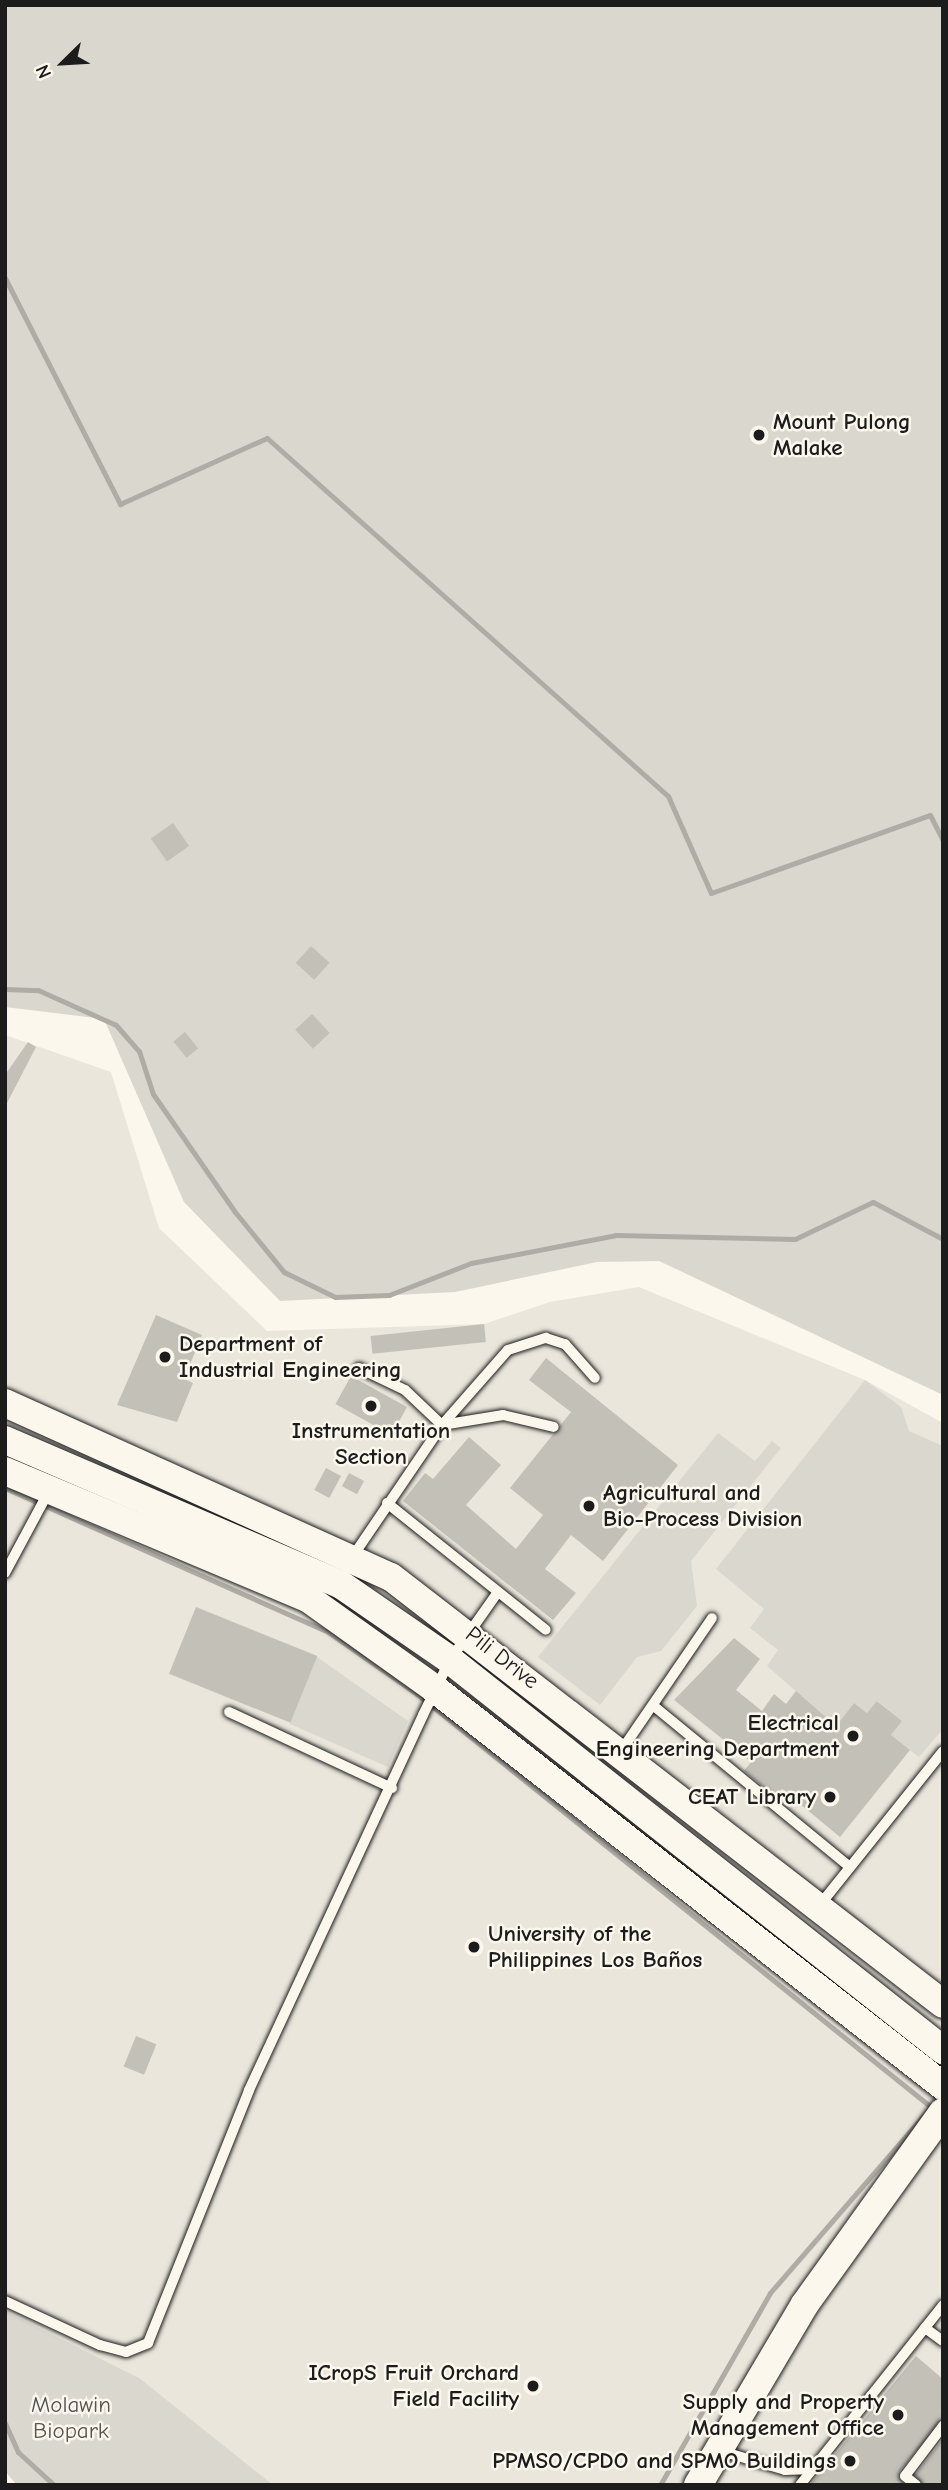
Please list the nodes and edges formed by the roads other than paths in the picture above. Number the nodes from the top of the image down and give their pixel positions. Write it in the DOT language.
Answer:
graph roads {
  1 [pos="359,1368"];
  2 [pos="595,1378"];
  3 [pos="5,1403"];
  4 [pos="442,1425"];
  5 [pos="554,1427"];
  6 [pos="5,1440"];
  7 [pos="70,1448"];
  8 [pos="5,1471"];
  9 [pos="44,1500"];
  10 [pos="387,1503"];
  11 [pos="191,1516"];
  12 [pos="179,1542"];
  13 [pos="353,1556"];
  14 [pos="5,1573"];
  15 [pos="498,1592"];
  16 [pos="333,1597"];
  17 [pos="712,1618"];
  18 [pos="546,1630"];
  19 [pos="468,1632"];
  20 [pos="450,1660"];
  21 [pos="435,1689"];
  22 [pos="655,1707"];
  23 [pos="229,1712"];
  24 [pos="621,1751"];
  25 [pos="943,1751"];
  26 [pos="391,1788"];
  27 [pos="850,1867"];
  28 [pos="819,1906"];
  29 [pos="943,2004"];
  30 [pos="943,2050"];
  31 [pos="943,2085"];
  32 [pos="943,2112"];
  33 [pos="5,2301"];
  34 [pos="943,2305"];
  35 [pos="925,2328"];
  36 [pos="943,2341"];
  37 [pos="943,2426"];
  38 [pos="720,2451"];
  39 [pos="813,2469"];
  40 [pos="698,2485"];
  41 [pos="800,2485"];
  42 [pos="916,2485"];
  1 -- 4 [label="lane"];
  2 -- 4 [label="lane"];
  3 -- 7 [label="street, Pili Drive"];
  4 -- 5 [label="lane"];
  4 -- 10 [label="lane"];
  6 -- 7 [label="street"];
  7 -- 9 [label="lane"];
  7 -- 11 [label="street"];
  7 -- 13 [label="street, Pili Drive"];
  8 -- 9 [label="street"];
  9 -- 12 [label="street"];
  9 -- 14 [label="lane"];
  10 -- 13 [label="lane"];
  10 -- 15 [label="lane"];
  11 -- 12 [label="lane"];
  11 -- 16 [label="street"];
  12 -- 16 [label="street"];
  13 -- 16 [label="lane"];
  13 -- 19 [label="street, Pili Drive"];
  15 -- 18 [label="lane"];
  15 -- 19 [label="lane"];
  16 -- 20 [label="street"];
  16 -- 21 [label="street"];
  17 -- 22 [label="lane"];
  19 -- 20 [label="lane"];
  19 -- 24 [label="street, Pili Drive"];
  20 -- 21 [label="lane"];
  20 -- 30 [label="street"];
  21 -- 26 [label="lane"];
  21 -- 31 [label="street"];
  22 -- 24 [label="lane"];
  22 -- 27 [label="lane"];
  23 -- 26 [label="lane"];
  24 -- 28 [label="street, Pili Drive"];
  25 -- 27 [label="lane"];
  26 -- 33 [label="lane"];
  27 -- 28 [label="lane"];
  28 -- 29 [label="street, Pili Drive"];
  32 -- 38 [label="street"];
  34 -- 35 [label="lane"];
  35 -- 36 [label="lane"];
  35 -- 39 [label="lane"];
  37 -- 42 [label="lane"];
  38 -- 39 [label="lane"];
  38 -- 40 [label="street"];
  39 -- 41 [label="lane"];
}
